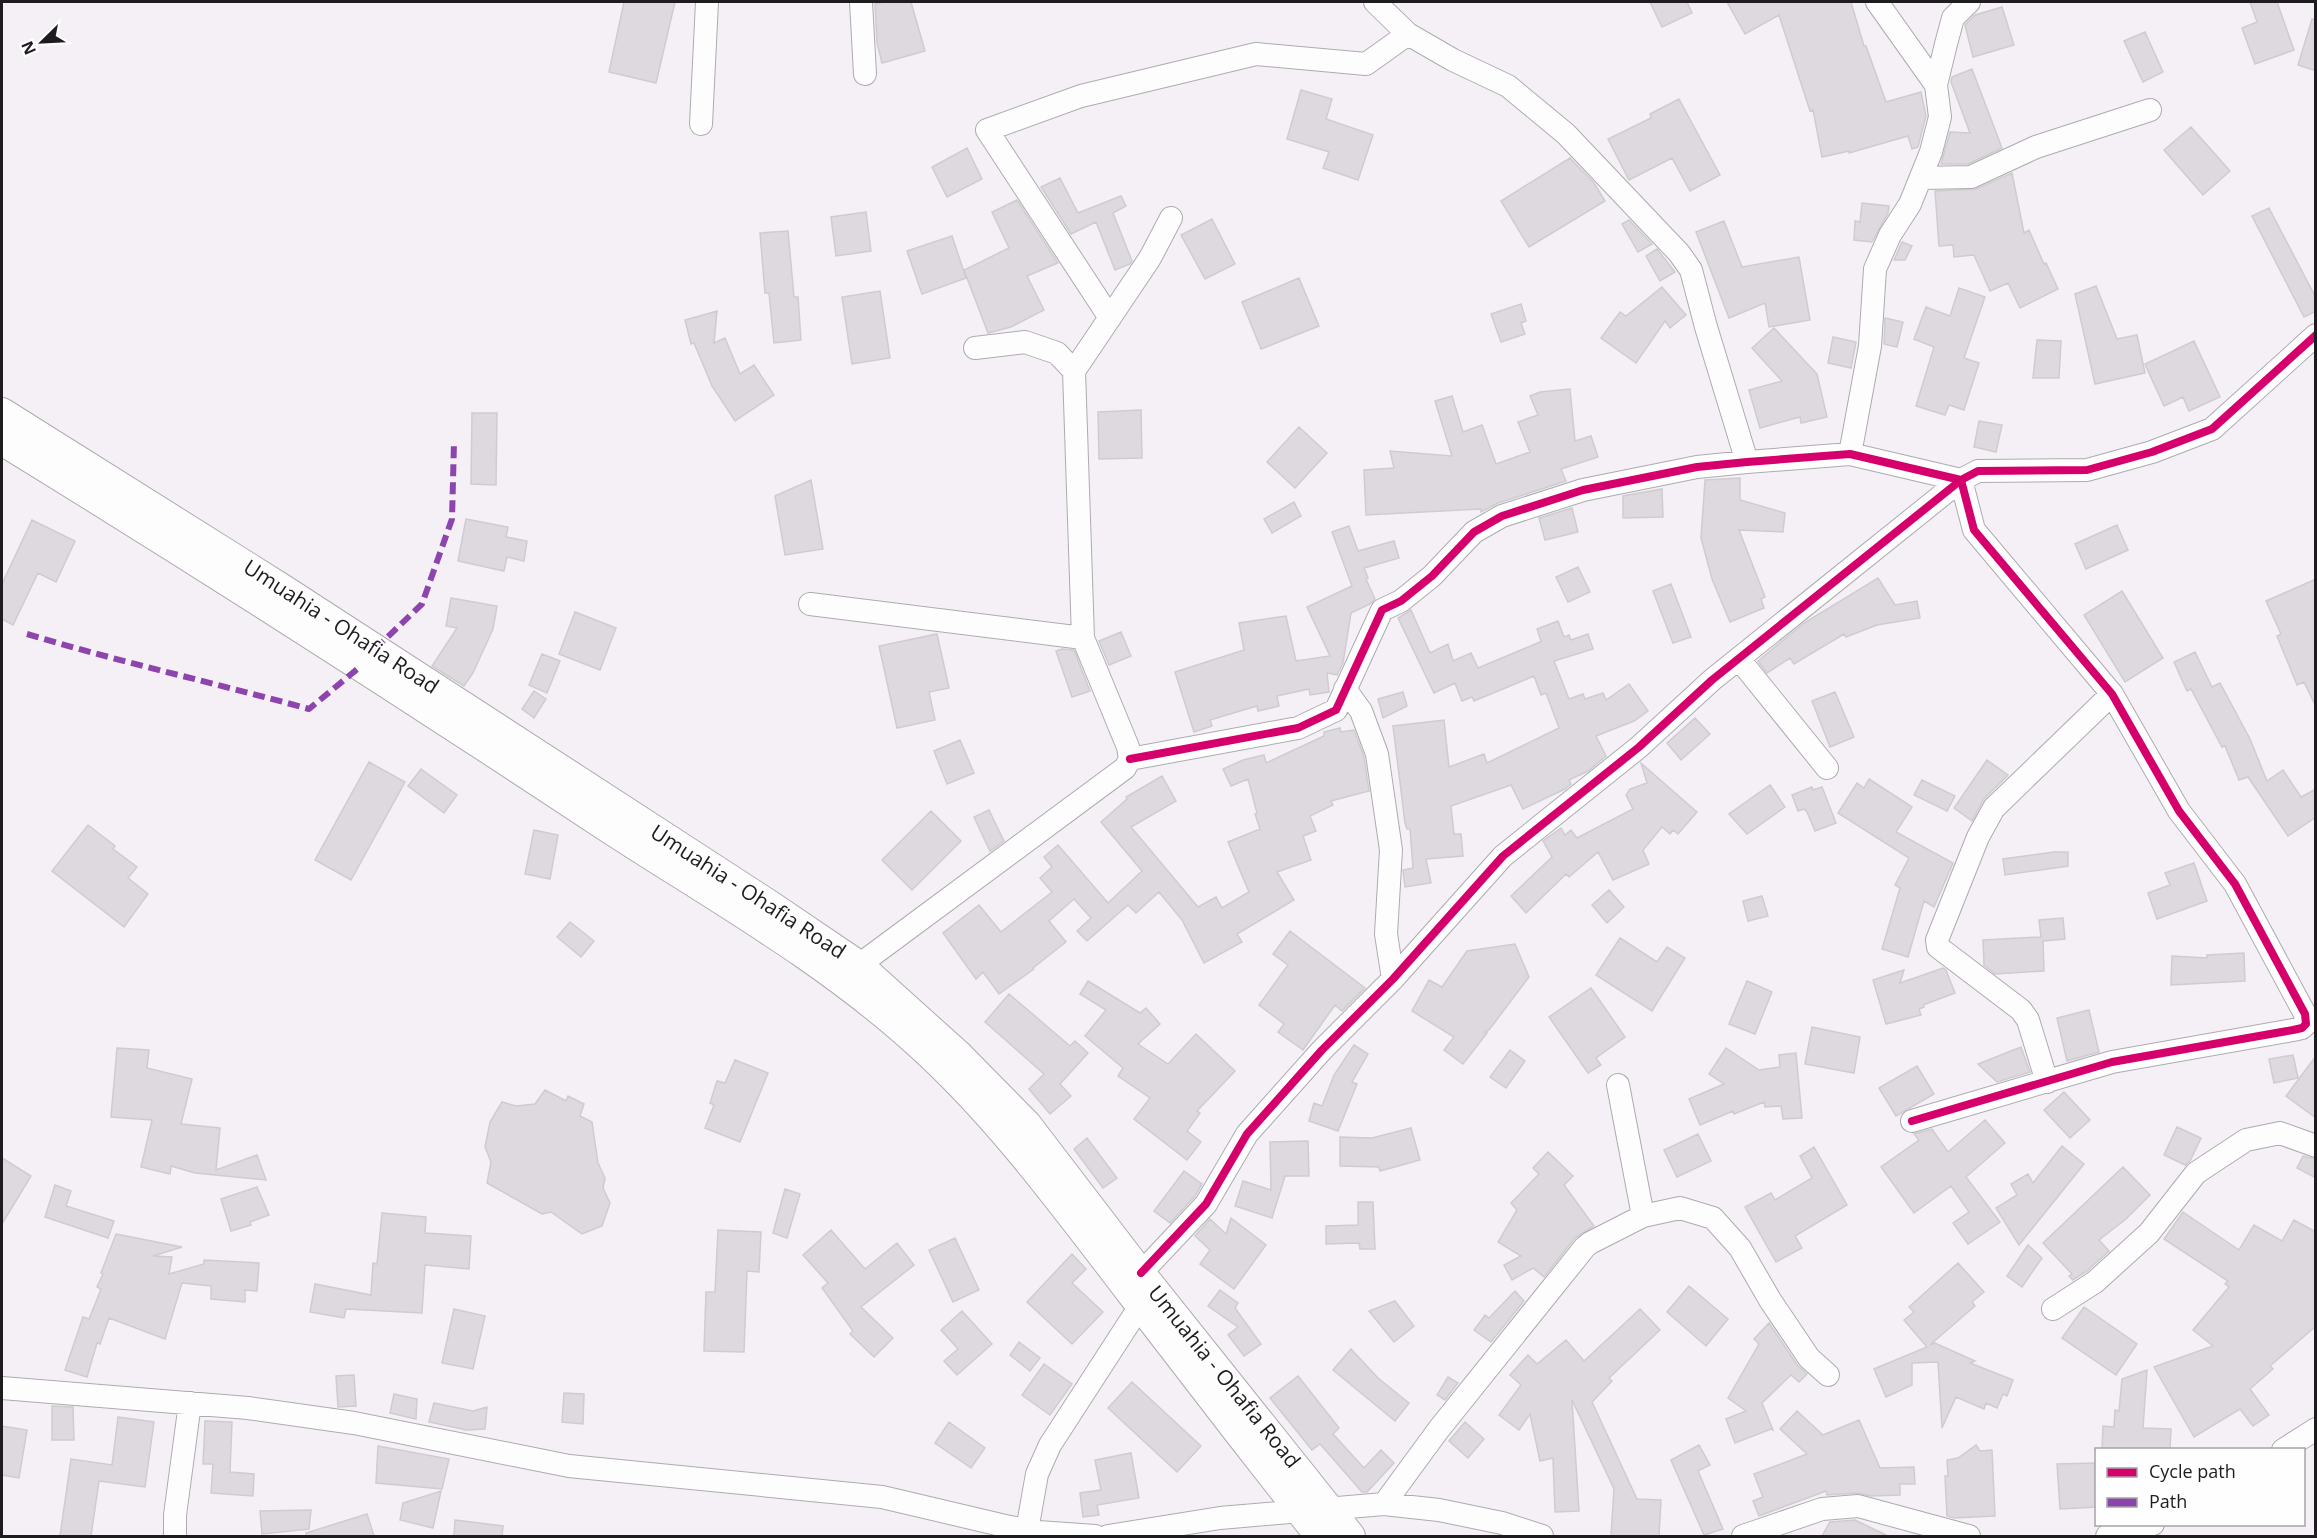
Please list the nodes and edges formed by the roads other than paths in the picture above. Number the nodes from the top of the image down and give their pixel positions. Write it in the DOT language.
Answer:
graph roads {
  1 [pos="707,2"];
  2 [pos="861,2"];
  3 [pos="1375,2"];
  4 [pos="1877,2"];
  5 [pos="1969,2"];
  6 [pos="1408,34"];
  7 [pos="865,74"];
  8 [pos="1935,86"];
  9 [pos="2150,110"];
  10 [pos="701,124"];
  11 [pos="1921,178"];
  12 [pos="1171,218"];
  13 [pos="1110,318"];
  14 [pos="2316,334"];
  15 [pos="975,348"];
  16 [pos="1074,371"];
  17 [pos="2,412"];
  18 [pos="2,441"];
  19 [pos="1850,454"];
  20 [pos="1747,462"];
  21 [pos="1961,480"];
  22 [pos="810,604"];
  23 [pos="1083,638"];
  24 [pos="1739,658"];
  25 [pos="1345,689"];
  26 [pos="2112,694"];
  27 [pos="1130,759"];
  28 [pos="1827,768"];
  29 [pos="763,914"];
  30 [pos="859,966"];
  31 [pos="1393,979"];
  32 [pos="2293,1030"];
  33 [pos="2316,1035"];
  34 [pos="2047,1082"];
  35 [pos="1618,1084"];
  36 [pos="1912,1120"];
  37 [pos="2316,1146"];
  38 [pos="1643,1216"];
  39 [pos="1142,1274"];
  40 [pos="1140,1306"];
  41 [pos="2053,1309"];
  42 [pos="1828,1375"];
  43 [pos="2,1388"];
  44 [pos="190,1403"];
  45 [pos="2316,1429"];
  46 [pos="2285,1448"];
  47 [pos="1384,1504"];
  48 [pos="1330,1509"];
  49 [pos="1298,1510"];
  50 [pos="2147,1526"];
  51 [pos="1034,1534"];
  52 [pos="175,1536"];
  53 [pos="1095,1536"];
  54 [pos="1108,1536"];
  55 [pos="1318,1536"];
  56 [pos="1351,1536"];
  57 [pos="1542,1536"];
  58 [pos="1743,1536"];
  59 [pos="1969,1536"];
  60 [pos="2107,1536"];
  1 -- 10 [label="street"];
  2 -- 7 [label="street"];
  3 -- 6 [label="street"];
  4 -- 8 [label="street"];
  5 -- 8 [label="street"];
  6 -- 13 [label="street"];
  6 -- 20 [label="street"];
  8 -- 11 [label="street"];
  9 -- 11 [label="street"];
  11 -- 19 [label="street"];
  12 -- 13 [label="street"];
  13 -- 16 [label="street"];
  14 -- 21 [label="street"];
  15 -- 16 [label="street"];
  16 -- 23 [label="street"];
  17 -- 29 [label="main road, Umuahia - Ohafia Road"];
  18 -- 29 [label="main road, Umuahia - Ohafia Road"];
  19 -- 20 [label="street"];
  19 -- 21 [label="street"];
  20 -- 25 [label="street"];
  21 -- 24 [label="street"];
  21 -- 26 [label="street"];
  22 -- 23 [label="street"];
  23 -- 27 [label="street"];
  24 -- 28 [label="street"];
  24 -- 31 [label="street"];
  25 -- 27 [label="street"];
  25 -- 31 [label="street"];
  26 -- 32 [label="street"];
  26 -- 34 [label="street"];
  27 -- 30 [label="street"];
  29 -- 30 [label="main road, Umuahia - Ohafia Road"];
  29 -- 40 [label="main road, Umuahia - Ohafia Road"];
  30 -- 39 [label="main road, Umuahia - Ohafia Road"];
  31 -- 39 [label="street"];
  32 -- 33 [label="street"];
  32 -- 34 [label="street"];
  34 -- 36 [label="street"];
  35 -- 38 [label="street"];
  37 -- 41 [label="street"];
  38 -- 42 [label="street"];
  38 -- 47 [label="street"];
  39 -- 48 [label="main road, Umuahia - Ohafia Road"];
  40 -- 49 [label="main road, Umuahia - Ohafia Road"];
  40 -- 51 [label="street"];
  43 -- 44 [label="street"];
  44 -- 51 [label="street"];
  44 -- 52 [label="street"];
  45 -- 46 [label="street"];
  47 -- 48 [label="street"];
  47 -- 57 [label="street"];
  48 -- 49 [label="street"];
  48 -- 56 [label="main road, Umuahia - Ohafia Road"];
  49 -- 54 [label="street"];
  49 -- 55 [label="main road, Umuahia - Ohafia Road"];
  50 -- 60 [label="street"];
  51 -- 53 [label="street"];
  58 -- 59 [label="street"];
}
